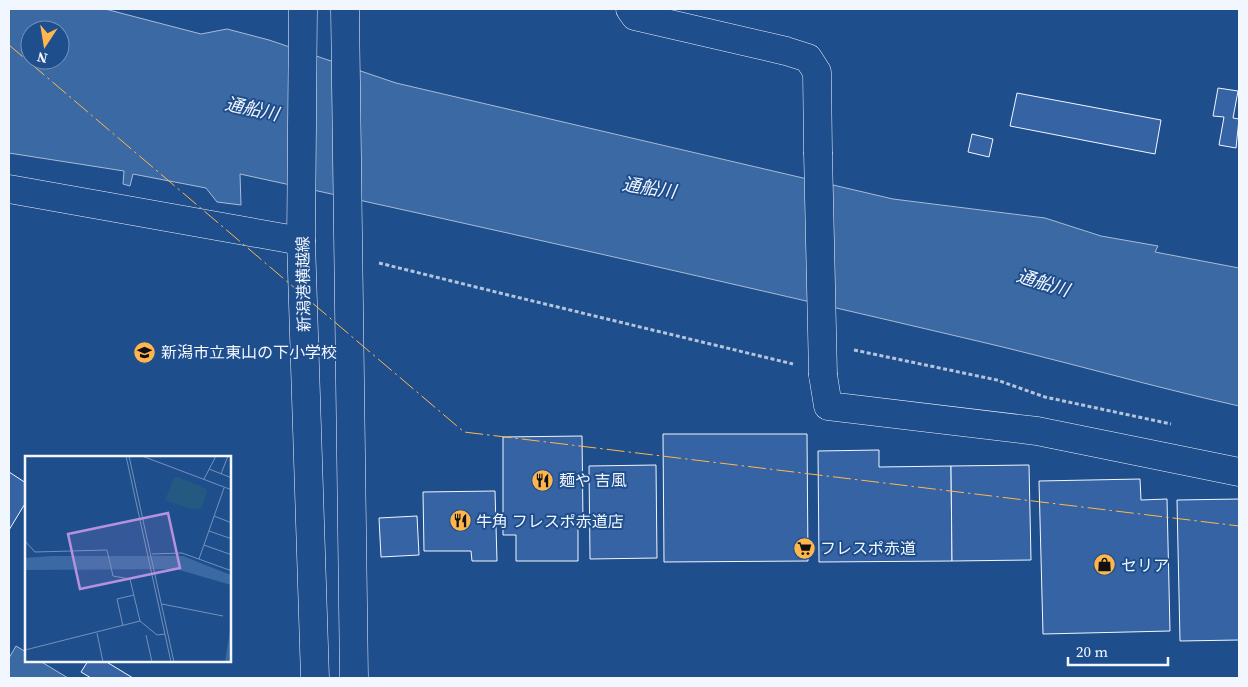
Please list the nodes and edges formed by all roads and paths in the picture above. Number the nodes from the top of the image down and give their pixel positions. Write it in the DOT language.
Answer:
graph roads {
  1 [pos="302,9"];
  2 [pos="345,9"];
  3 [pos="630,9"];
  4 [pos="9,189"];
  5 [pos="302,231"];
  6 [pos="1239,472"];
  7 [pos="315,678"];
  8 [pos="354,678"];
  1 -- 5 [label="main road, 新潟港横越線"];
  2 -- 8 [label="main road"];
  3 -- 6 [label="main road, bridge"];
  4 -- 5 [label="main road"];
  5 -- 7 [label="main road, 新潟港横越線"];
}
